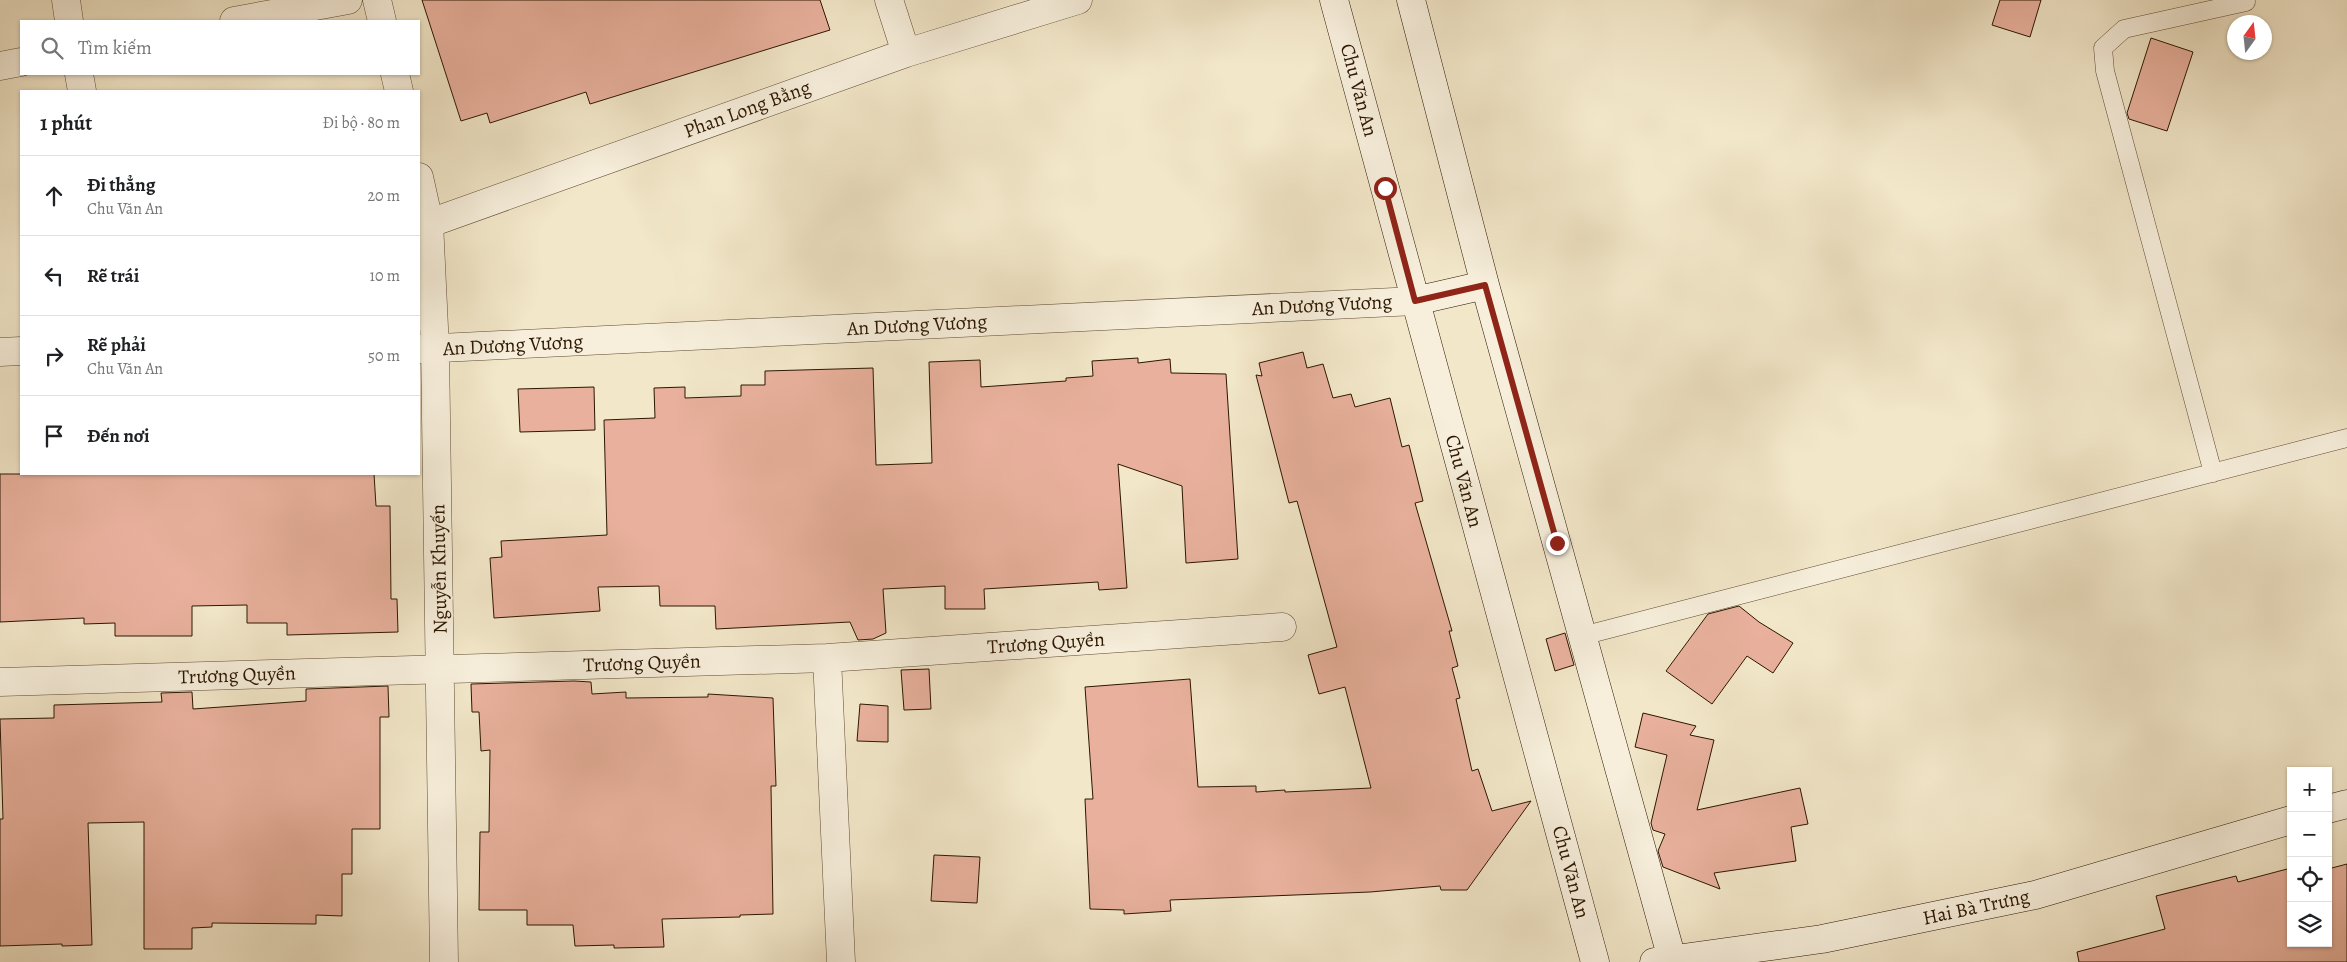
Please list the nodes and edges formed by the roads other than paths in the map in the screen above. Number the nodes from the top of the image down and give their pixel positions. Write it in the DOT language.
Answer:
graph roads {
  1 [pos="66,0"];
  2 [pos="348,0"];
  3 [pos="377,0"];
  4 [pos="889,0"];
  5 [pos="1078,0"];
  6 [pos="1334,0"];
  7 [pos="1411,0"];
  8 [pos="2246,2"];
  9 [pos="70,20"];
  10 [pos="239,20"];
  11 [pos="382,20"];
  12 [pos="906,53"];
  13 [pos="20,62"];
  14 [pos="0,66"];
  15 [pos="79,75"];
  16 [pos="395,75"];
  17 [pos="82,90"];
  18 [pos="399,90"];
  19 [pos="420,187"];
  20 [pos="424,225"];
  21 [pos="1485,285"];
  22 [pos="1415,301"];
  23 [pos="427,349"];
  24 [pos="20,351"];
  25 [pos="0,352"];
  26 [pos="2347,438"];
  27 [pos="2213,473"];
  28 [pos="1282,627"];
  29 [pos="1582,636"];
  30 [pos="828,658"];
  31 [pos="441,670"];
  32 [pos="0,682"];
  33 [pos="2347,804"];
  34 [pos="2332,808"];
  35 [pos="2287,821"];
  36 [pos="1663,961"];
  37 [pos="444,962"];
  38 [pos="841,962"];
  39 [pos="1595,962"];
  1 -- 9 [label="street"];
  2 -- 10 [label="street"];
  3 -- 11 [label="street"];
  4 -- 12 [label="street"];
  5 -- 12 [label="street, Phan Long Bằng"];
  6 -- 22 [label="street, Chu Văn An"];
  7 -- 21 [label="street"];
  8 -- 27 [label="lane"];
  12 -- 20 [label="street, Phan Long Bằng"];
  13 -- 14 [label="street"];
  15 -- 17 [label="street"];
  16 -- 18 [label="street"];
  19 -- 20 [label="street, Nguyễn Khuyến"];
  20 -- 23 [label="street, Nguyễn Khuyến"];
  21 -- 22 [label="street, An Dương Vương"];
  21 -- 29 [label="street"];
  22 -- 23 [label="street, An Dương Vương"];
  22 -- 39 [label="street, Chu Văn An"];
  23 -- 31 [label="street, Nguyễn Khuyến"];
  24 -- 25 [label="street"];
  26 -- 27 [label="lane"];
  27 -- 29 [label="lane"];
  28 -- 30 [label="street, Trương Quyền"];
  29 -- 36 [label="street"];
  30 -- 31 [label="street, Trương Quyền"];
  30 -- 38 [label="street"];
  31 -- 32 [label="street, Trương Quyền"];
  31 -- 37 [label="street, Nguyễn Khuyến"];
  33 -- 34 [label="street"];
  35 -- 36 [label="street, Hai Bà Trưng"];
}
